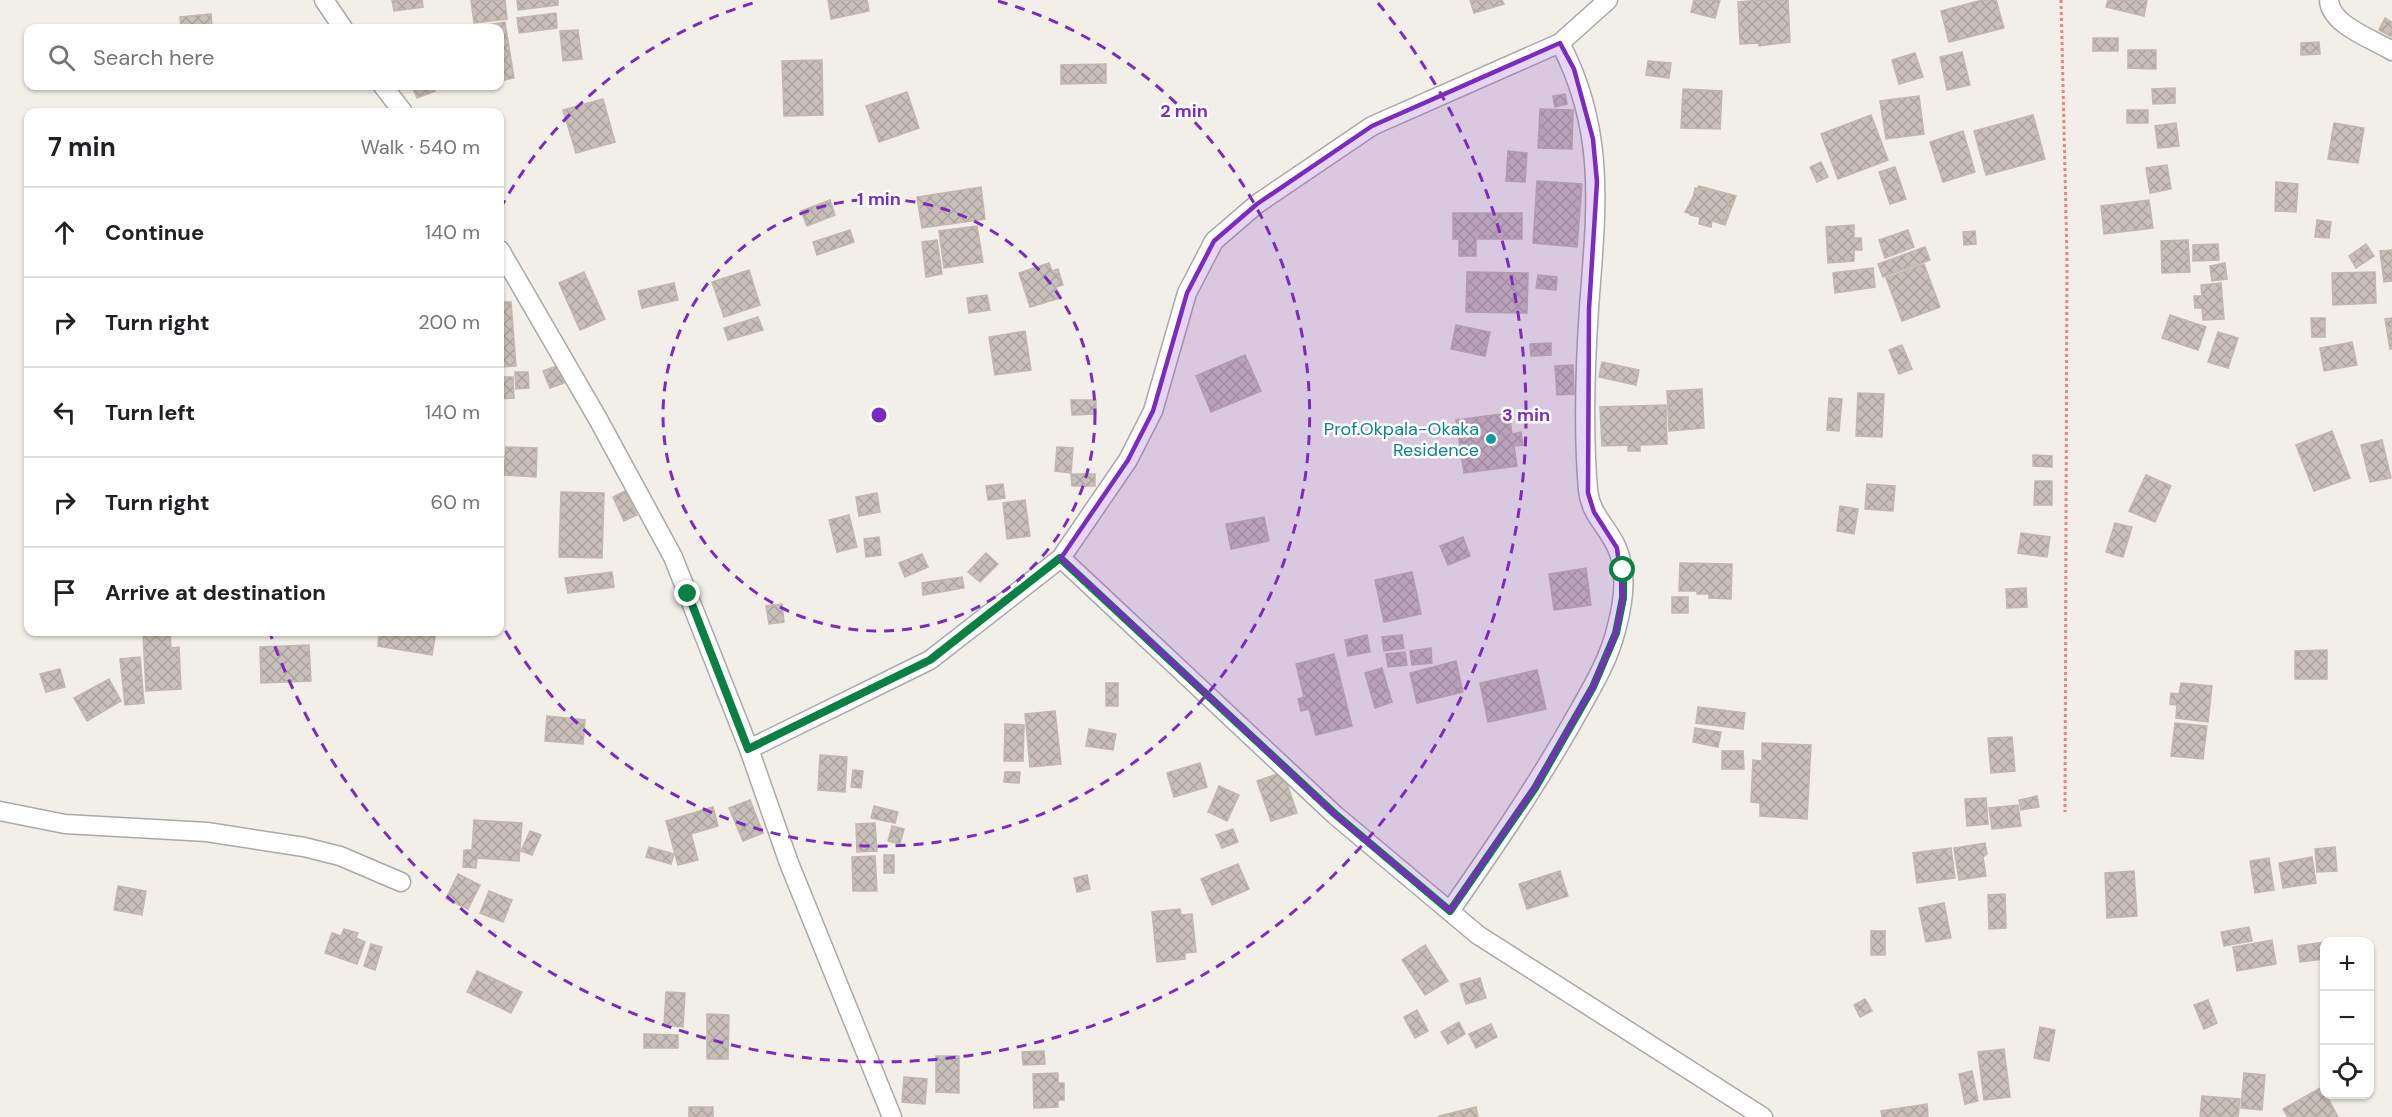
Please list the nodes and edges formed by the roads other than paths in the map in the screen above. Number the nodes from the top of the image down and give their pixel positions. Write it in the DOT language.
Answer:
graph roads {
  1 [pos="324,0"];
  2 [pos="1608,0"];
  3 [pos="2329,0"];
  4 [pos="340,24"];
  5 [pos="1560,43"];
  6 [pos="2392,51"];
  7 [pos="386,90"];
  8 [pos="400,108"];
  9 [pos="504,257"];
  10 [pos="1060,558"];
  11 [pos="748,749"];
  12 [pos="0,811"];
  13 [pos="401,882"];
  14 [pos="1450,911"];
  15 [pos="892,1117"];
  16 [pos="1762,1117"];
  1 -- 4 [label="street"];
  2 -- 5 [label="street"];
  3 -- 6 [label="street"];
  5 -- 10 [label="street"];
  5 -- 14 [label="street"];
  7 -- 8 [label="street"];
  9 -- 11 [label="street"];
  10 -- 11 [label="street"];
  10 -- 14 [label="street"];
  11 -- 15 [label="street"];
  12 -- 13 [label="street"];
  14 -- 16 [label="street"];
}
